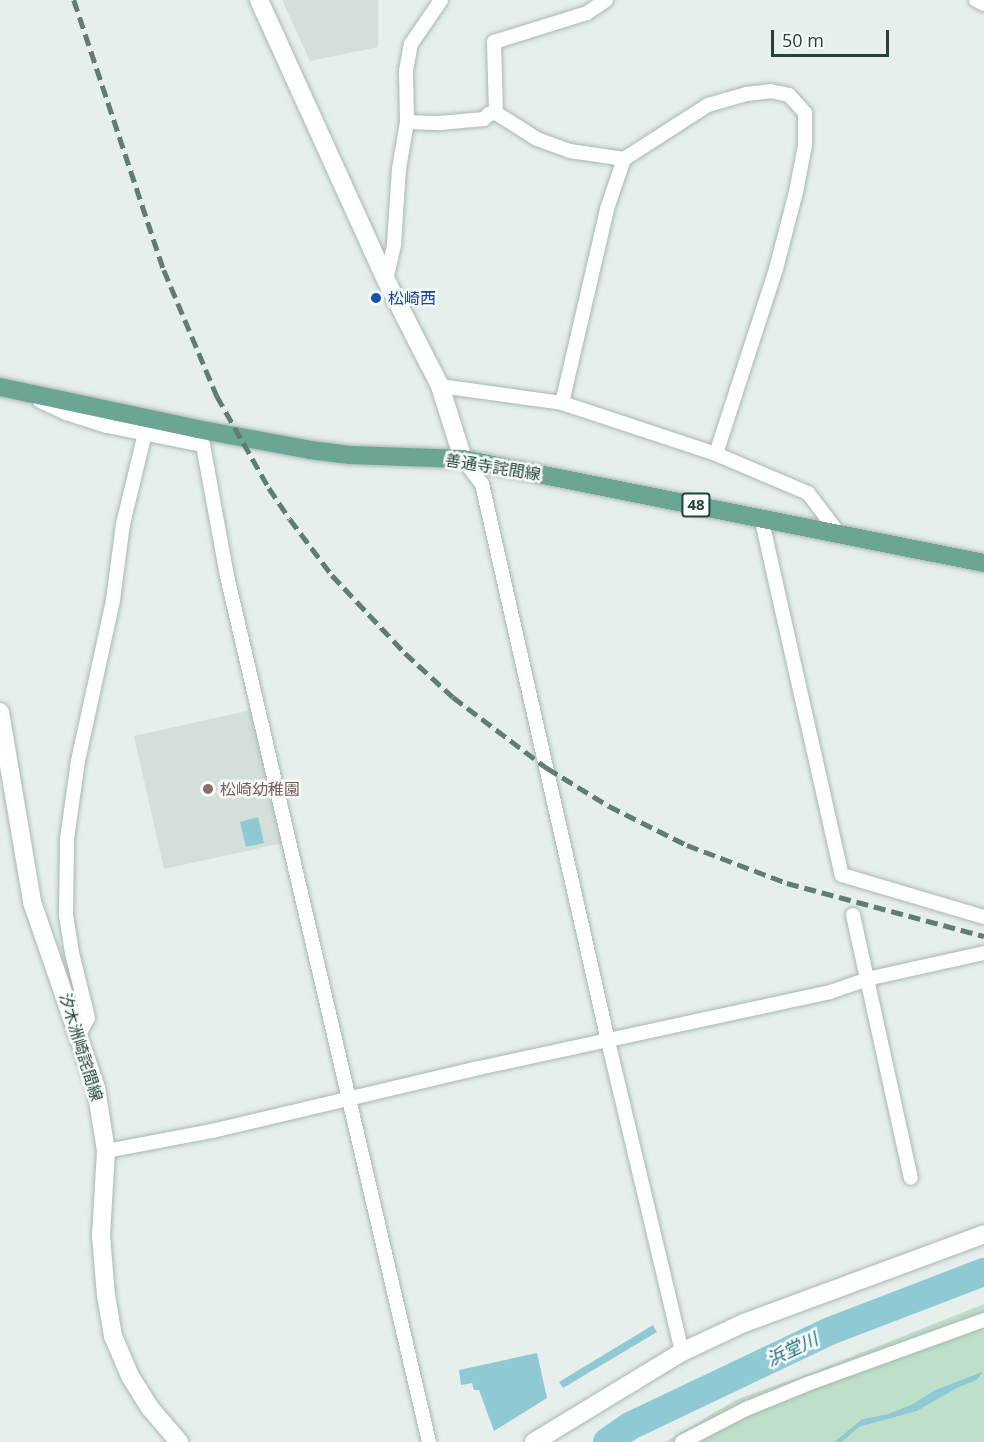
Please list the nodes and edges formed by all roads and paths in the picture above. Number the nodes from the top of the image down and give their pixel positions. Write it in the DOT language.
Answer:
graph roads {
  1 [pos="259,0"];
  2 [pos="441,0"];
  3 [pos="606,0"];
  4 [pos="976,0"];
  5 [pos="984,4"];
  6 [pos="496,112"];
  7 [pos="407,122"];
  8 [pos="624,159"];
  9 [pos="386,280"];
  10 [pos="440,386"];
  11 [pos="9,388"];
  12 [pos="562,403"];
  13 [pos="145,434"];
  14 [pos="716,454"];
  15 [pos="463,459"];
  16 [pos="760,517"];
  17 [pos="837,531"];
  18 [pos="984,562"];
  19 [pos="0,712"];
  20 [pos="6,788"];
  21 [pos="853,915"];
  22 [pos="984,917"];
  23 [pos="984,953"];
  24 [pos="867,979"];
  25 [pos="79,1034"];
  26 [pos="608,1041"];
  27 [pos="349,1097"];
  28 [pos="105,1151"];
  29 [pos="911,1178"];
  30 [pos="984,1234"];
  31 [pos="984,1320"];
  32 [pos="682,1352"];
  33 [pos="178,1442"];
  34 [pos="429,1442"];
  35 [pos="534,1442"];
  36 [pos="682,1442"];
  1 -- 9 [label="street"];
  2 -- 7 [label="street"];
  3 -- 6 [label="street"];
  4 -- 5 [label="street"];
  6 -- 7 [label="street"];
  6 -- 8 [label="street"];
  7 -- 9 [label="street"];
  8 -- 12 [label="street"];
  8 -- 14 [label="street"];
  9 -- 10 [label="street"];
  10 -- 12 [label="street"];
  10 -- 15 [label="street"];
  11 -- 13 [label="street"];
  11 -- 15 [label="main road, 善通寺詫間線 / 48"];
  12 -- 14 [label="street"];
  13 -- 25 [label="street"];
  13 -- 27 [label="street"];
  14 -- 17 [label="street"];
  15 -- 16 [label="main road, 善通寺詫間線 / 48"];
  15 -- 26 [label="street"];
  16 -- 17 [label="main road, 善通寺詫間線 / 48"];
  16 -- 22 [label="street"];
  17 -- 18 [label="main road, 善通寺詫間線 / 48"];
  19 -- 20 [label="street, 汐木洲崎詫間線"];
  20 -- 25 [label="street, 汐木洲崎詫間線"];
  21 -- 24 [label="street"];
  23 -- 24 [label="street"];
  24 -- 26 [label="street"];
  24 -- 29 [label="street"];
  25 -- 28 [label="street, 汐木洲崎詫間線"];
  26 -- 27 [label="street"];
  26 -- 32 [label="street"];
  27 -- 28 [label="street"];
  27 -- 34 [label="street"];
  28 -- 33 [label="street, 汐木洲崎詫間線"];
  30 -- 32 [label="street"];
  31 -- 36 [label="street"];
  32 -- 35 [label="street"];
}
